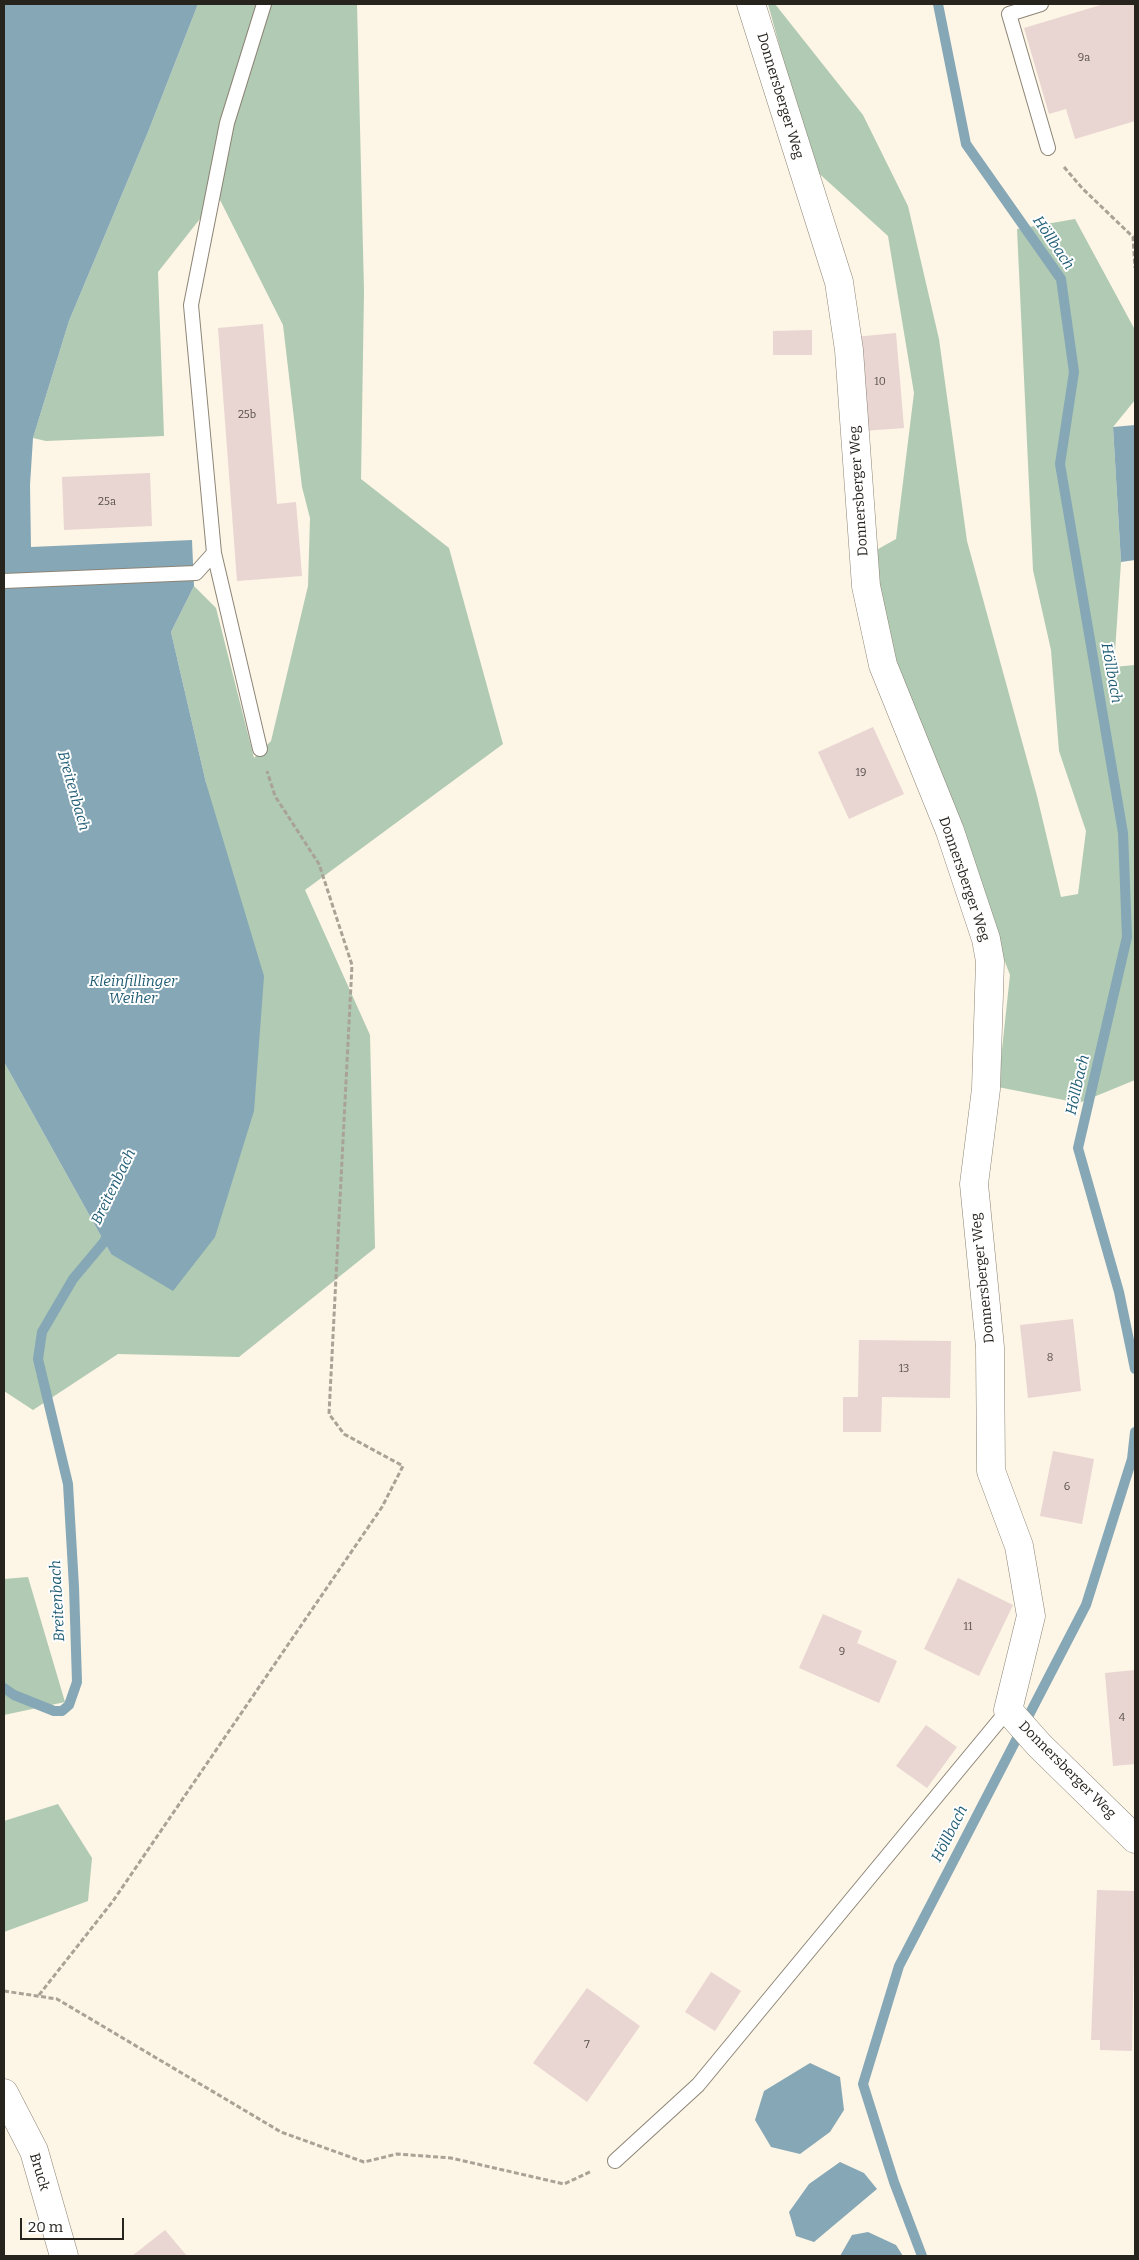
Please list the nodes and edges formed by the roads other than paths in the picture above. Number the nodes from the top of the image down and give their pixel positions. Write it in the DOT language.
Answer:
graph roads {
  1 [pos="264,4"];
  2 [pos="751,4"];
  3 [pos="1041,4"];
  4 [pos="1048,148"];
  5 [pos="214,552"];
  6 [pos="4,582"];
  7 [pos="260,749"];
  8 [pos="1009,1711"];
  9 [pos="1135,1839"];
  10 [pos="4,2093"];
  11 [pos="615,2161"];
  12 [pos="64,2256"];
  1 -- 5 [label="lane"];
  2 -- 8 [label="street, Donnersberger Weg"];
  3 -- 4 [label="lane"];
  5 -- 6 [label="lane"];
  5 -- 7 [label="lane"];
  8 -- 9 [label="street, Donnersberger Weg"];
  8 -- 11 [label="lane"];
  10 -- 12 [label="street, Bruck"];
}
